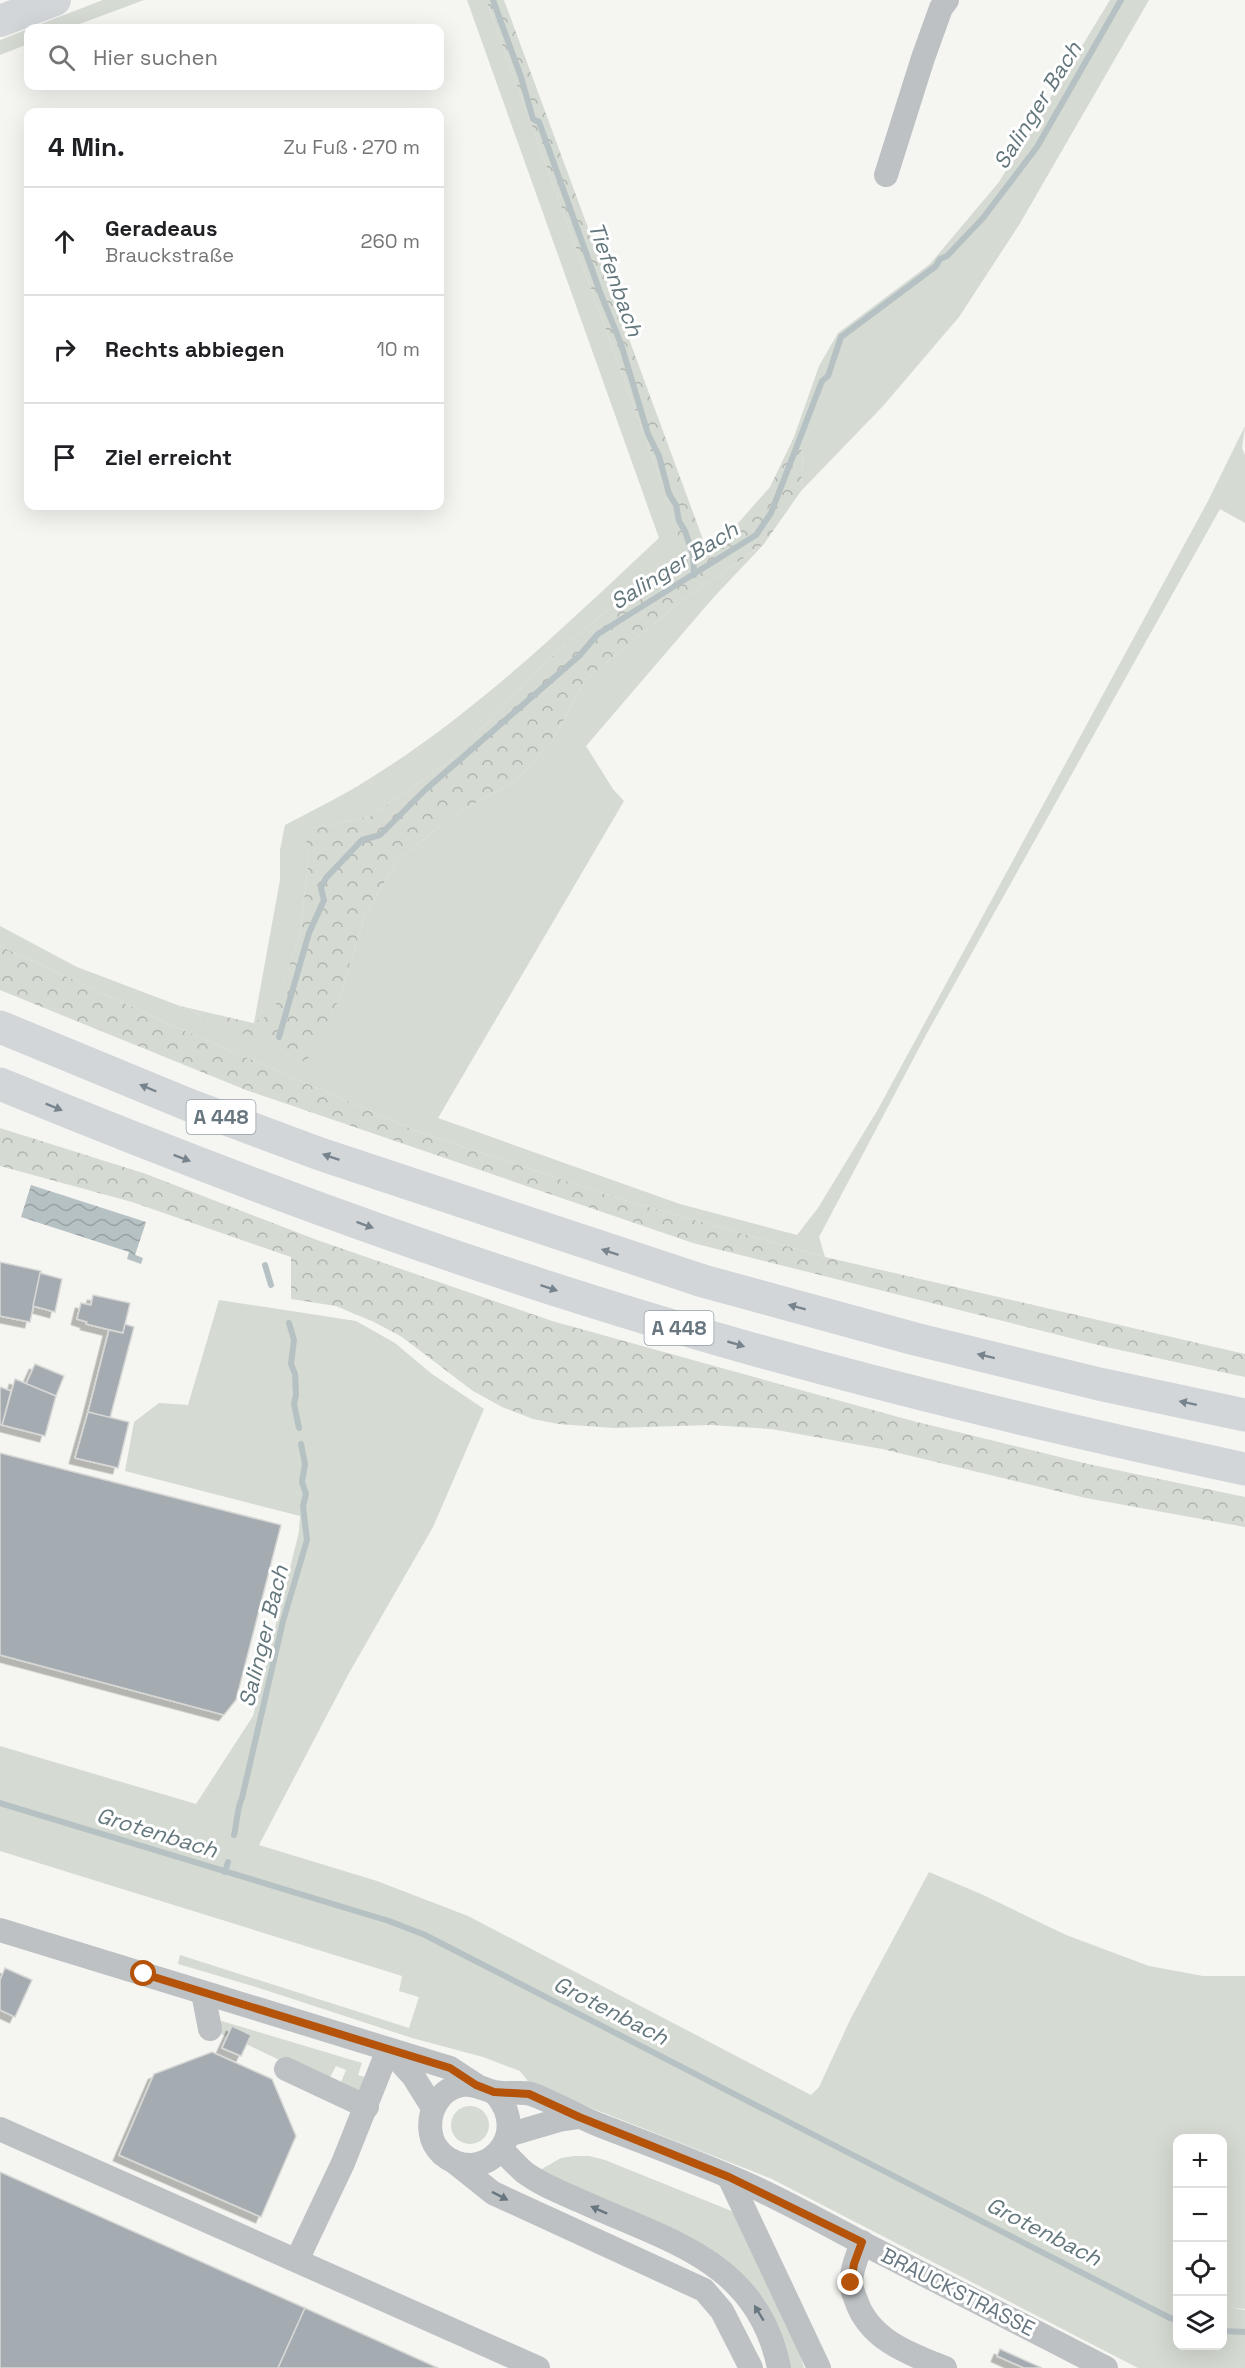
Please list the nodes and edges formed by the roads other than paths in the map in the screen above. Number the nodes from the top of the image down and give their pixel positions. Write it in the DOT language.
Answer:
graph roads {
  1 [pos="55,0"];
  2 [pos="947,0"];
  3 [pos="0,21"];
  4 [pos="886,175"];
  5 [pos="0,1027"];
  6 [pos="0,1084"];
  7 [pos="1245,1415"];
  8 [pos="1245,1469"];
  9 [pos="0,1930"];
  10 [pos="203,1993"];
  11 [pos="210,2030"];
  12 [pos="388,2049"];
  13 [pos="286,2069"];
  14 [pos="485,2088"];
  15 [pos="367,2107"];
  16 [pos="433,2108"];
  17 [pos="579,2117"];
  18 [pos="0,2129"];
  19 [pos="505,2142"];
  20 [pos="453,2161"];
  21 [pos="729,2177"];
  22 [pos="862,2242"];
  23 [pos="297,2260"];
  24 [pos="732,2329"];
  25 [pos="538,2368"];
  26 [pos="733,2368"];
  27 [pos="751,2368"];
  28 [pos="779,2368"];
  29 [pos="819,2368"];
  30 [pos="945,2368"];
  31 [pos="1106,2368"];
  1 -- 3 [label="main road"];
  2 -- 4 [label="street"];
  7 -- 5 [label="highway, A 448, one-way"];
  6 -- 8 [label="highway, A 448, one-way"];
  9 -- 10 [label="street, BRAUCKSTRASSE"];
  10 -- 11 [label="street"];
  10 -- 12 [label="street, BRAUCKSTRASSE"];
  12 -- 14 [label="street, BRAUCKSTRASSE"];
  12 -- 15 [label="street"];
  12 -- 16 [label="street"];
  13 -- 15 [label="street"];
  14 -- 16 [label="street, BRAUCKSTRASSE"];
  14 -- 17 [label="street, BRAUCKSTRASSE"];
  14 -- 19 [label="street, BRAUCKSTRASSE"];
  15 -- 23 [label="street"];
  16 -- 20 [label="street"];
  17 -- 19 [label="street"];
  17 -- 21 [label="street, BRAUCKSTRASSE"];
  18 -- 23 [label="street"];
  19 -- 20 [label="street"];
  28 -- 19 [label="street, one-way"];
  20 -- 24 [label="street, one-way"];
  21 -- 22 [label="street, BRAUCKSTRASSE"];
  21 -- 29 [label="street"];
  22 -- 30 [label="street"];
  22 -- 31 [label="street, BRAUCKSTRASSE"];
  23 -- 25 [label="street"];
  24 -- 26 [label="street"];
  24 -- 27 [label="street"];
}
